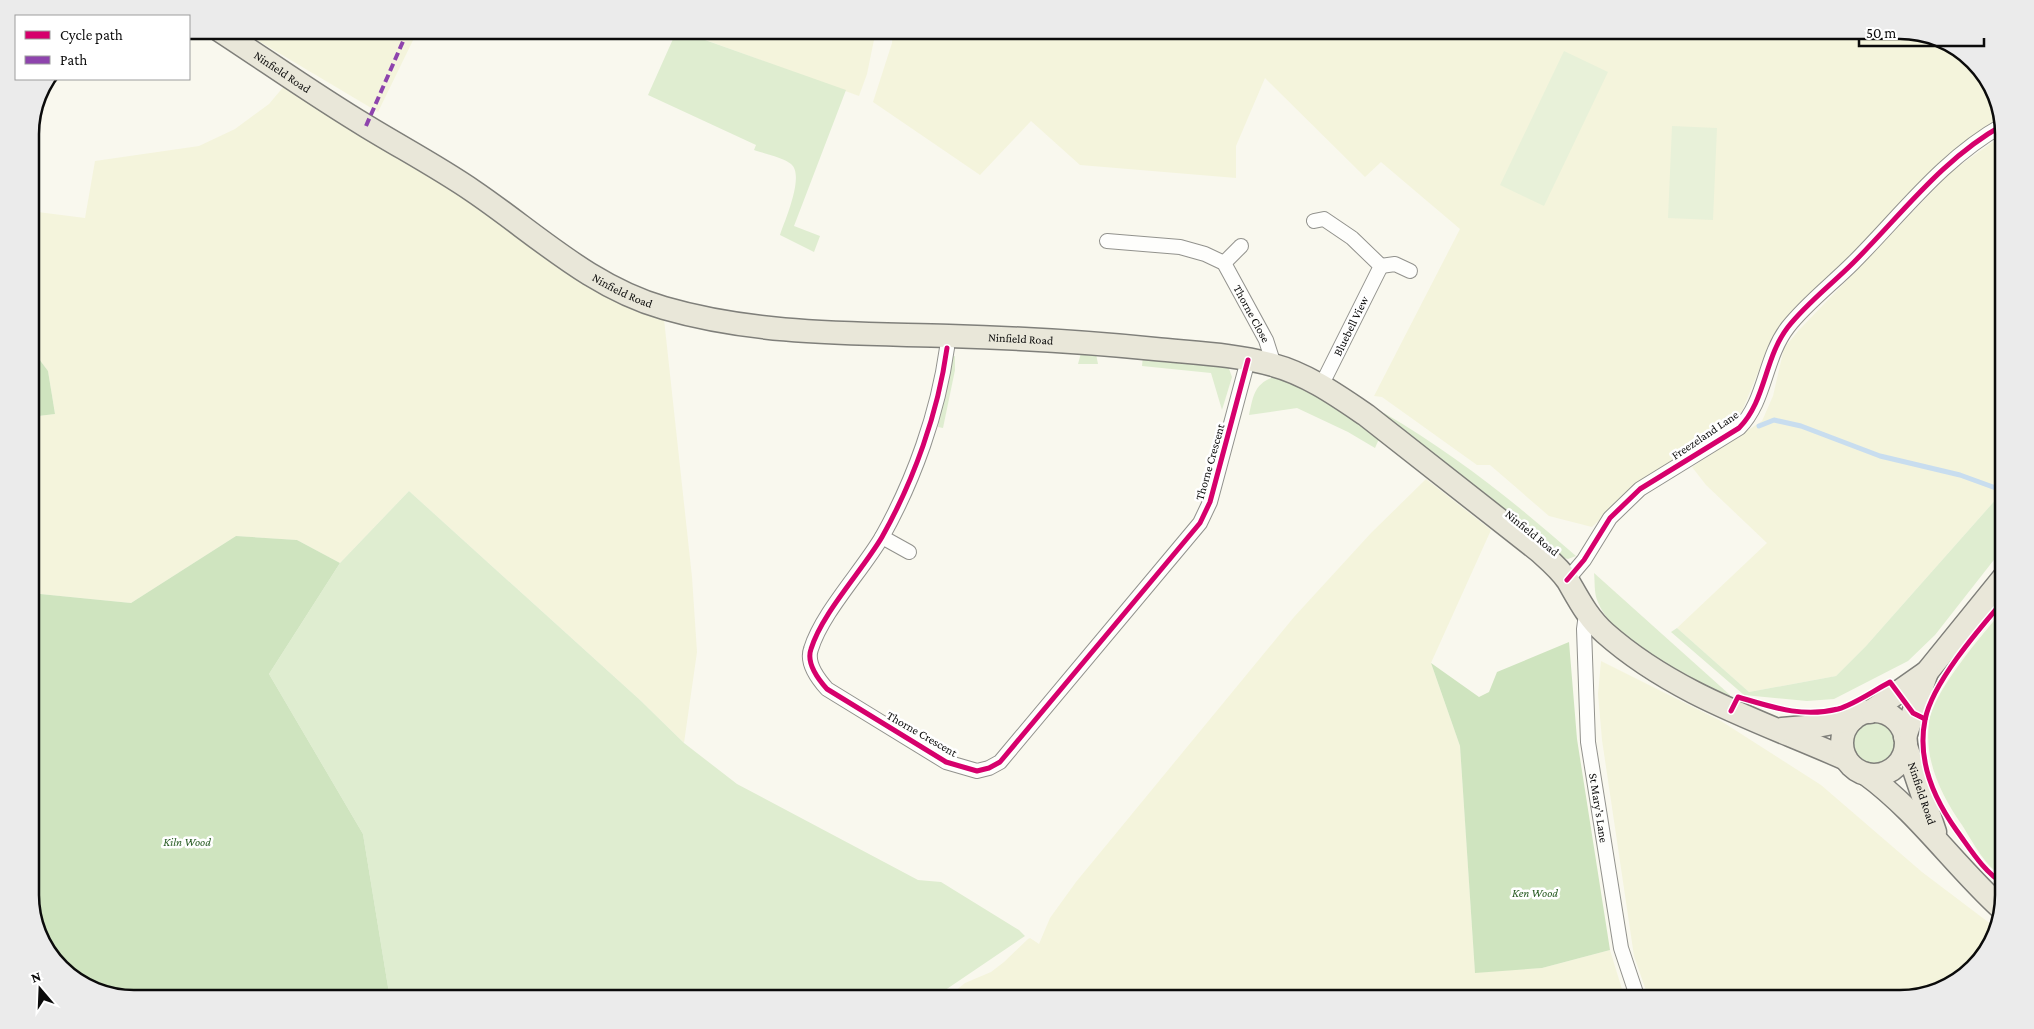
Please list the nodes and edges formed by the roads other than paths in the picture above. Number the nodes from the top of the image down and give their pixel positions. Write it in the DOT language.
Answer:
graph roads {
  1 [pos="234,39"];
  2 [pos="1995,131"];
  3 [pos="1314,221"];
  4 [pos="1107,241"];
  5 [pos="1241,246"];
  6 [pos="1224,263"];
  7 [pos="1381,266"];
  8 [pos="1410,271"];
  9 [pos="947,348"];
  10 [pos="1248,360"];
  11 [pos="1274,365"];
  12 [pos="1321,386"];
  13 [pos="882,537"];
  14 [pos="909,552"];
  15 [pos="1567,580"];
  16 [pos="1995,588"];
  17 [pos="1586,614"];
  18 [pos="1927,672"];
  19 [pos="1861,715"];
  20 [pos="1778,729"];
  21 [pos="1905,741"];
  22 [pos="1846,759"];
  23 [pos="1866,774"];
  24 [pos="1938,840"];
  25 [pos="1994,902"];
  26 [pos="1635,990"];
  1 -- 10 [label="main road, Ninfield Road"];
  2 -- 15 [label="street, Freezeland Lane"];
  3 -- 7 [label="street"];
  4 -- 6 [label="street"];
  5 -- 6 [label="street"];
  6 -- 11 [label="street, Thorne Close"];
  7 -- 8 [label="street"];
  7 -- 12 [label="street, Bluebell View"];
  9 -- 13 [label="street, Thorne Crescent"];
  10 -- 11 [label="main road, Ninfield Road"];
  10 -- 13 [label="street, Thorne Crescent"];
  11 -- 12 [label="main road, Ninfield Road"];
  12 -- 15 [label="main road, Ninfield Road"];
  13 -- 14 [label="street"];
  15 -- 17 [label="main road, Ninfield Road"];
  16 -- 18 [label="main road"];
  17 -- 20 [label="main road, Ninfield Road"];
  17 -- 26 [label="street, St Mary's Lane"];
  18 -- 19 [label="main road"];
  18 -- 21 [label="main road"];
  19 -- 20 [label="main road, Ninfield Road"];
  19 -- 21 [label="main road"];
  19 -- 22 [label="main road"];
  20 -- 22 [label="main road, Ninfield Road"];
  21 -- 23 [label="main road"];
  21 -- 24 [label="main road, Ninfield Road"];
  22 -- 23 [label="main road"];
  23 -- 24 [label="main road, Ninfield Road"];
  24 -- 25 [label="main road, Ninfield Road"];
}
